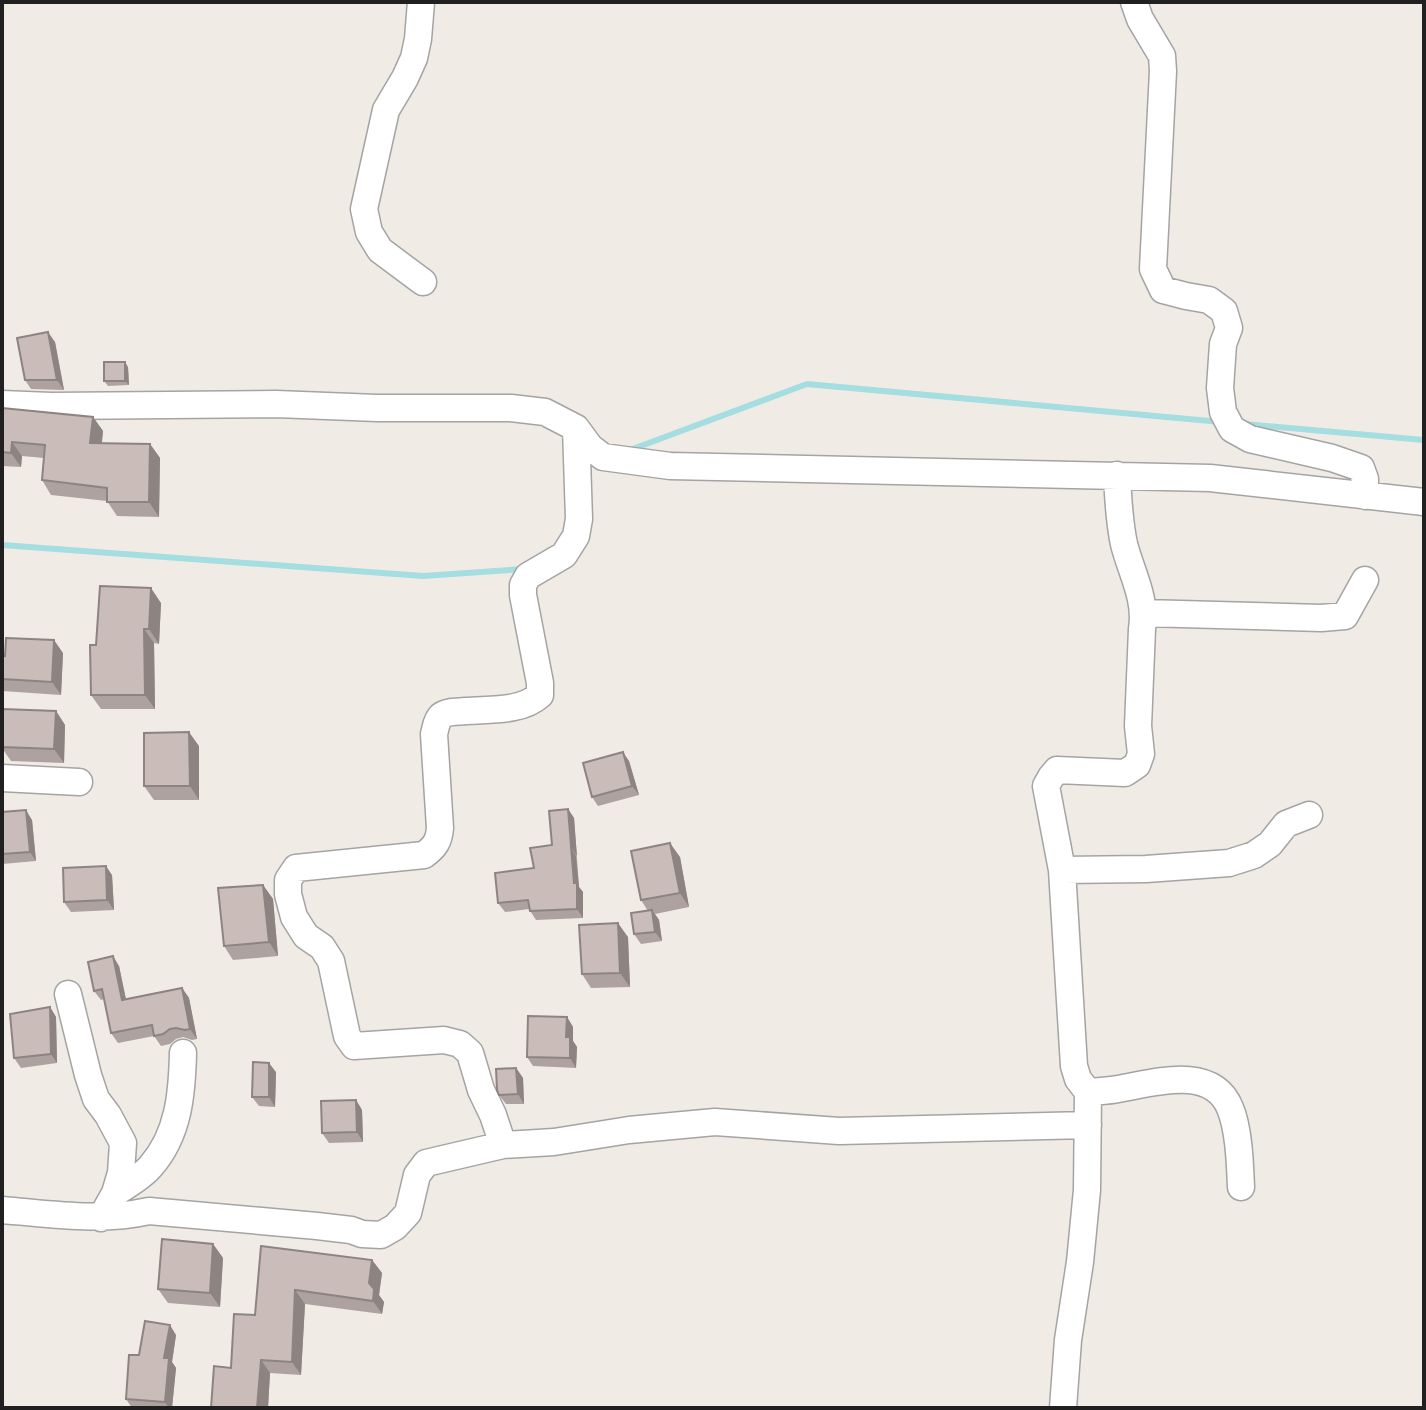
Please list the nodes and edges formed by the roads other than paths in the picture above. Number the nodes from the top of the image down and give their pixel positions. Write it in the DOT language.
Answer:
graph roads {
  1 [pos="421,2"];
  2 [pos="1134,2"];
  3 [pos="423,282"];
  4 [pos="2,404"];
  5 [pos="576,428"];
  6 [pos="1117,475"];
  7 [pos="1365,496"];
  8 [pos="1424,502"];
  9 [pos="1365,580"];
  10 [pos="1144,613"];
  11 [pos="2,778"];
  12 [pos="79,782"];
  13 [pos="1309,815"];
  14 [pos="1062,870"];
  15 [pos="68,994"];
  16 [pos="183,1053"];
  17 [pos="1088,1092"];
  18 [pos="1088,1125"];
  19 [pos="503,1145"];
  20 [pos="1241,1187"];
  21 [pos="115,1193"];
  22 [pos="2,1210"];
  23 [pos="101,1218"];
  24 [pos="1063,1408"];
  1 -- 3 [label="street"];
  2 -- 7 [label="street"];
  4 -- 5 [label="street"];
  5 -- 6 [label="street"];
  5 -- 19 [label="street"];
  6 -- 7 [label="street"];
  6 -- 10 [label="street"];
  7 -- 8 [label="street"];
  9 -- 10 [label="street"];
  10 -- 14 [label="street"];
  11 -- 12 [label="street"];
  13 -- 14 [label="street"];
  14 -- 17 [label="street"];
  15 -- 21 [label="street"];
  16 -- 21 [label="street"];
  17 -- 18 [label="street"];
  17 -- 20 [label="street"];
  18 -- 19 [label="street"];
  18 -- 24 [label="street"];
  19 -- 23 [label="street"];
  21 -- 23 [label="street"];
  22 -- 23 [label="street"];
}
